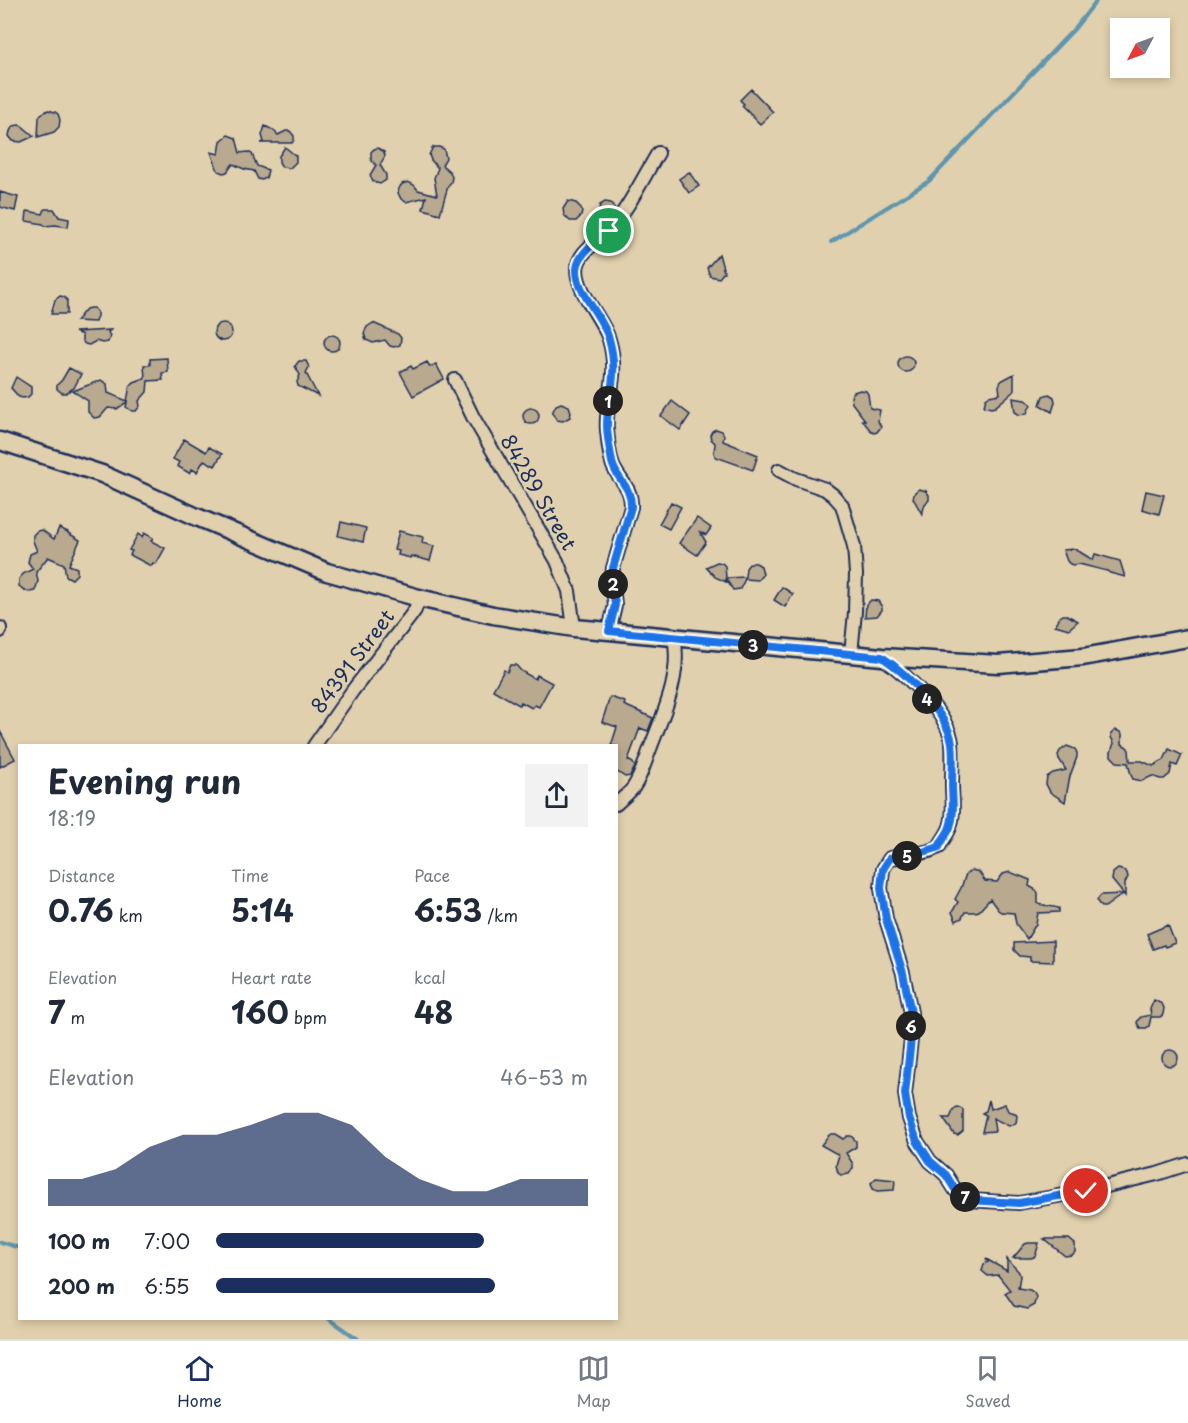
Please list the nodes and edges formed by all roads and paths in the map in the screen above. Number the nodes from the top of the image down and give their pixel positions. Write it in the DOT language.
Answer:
graph roads {
  1 [pos="658,153"];
  2 [pos="454,380"];
  3 [pos="0,441"];
  4 [pos="779,470"];
  5 [pos="419,598"];
  6 [pos="574,628"];
  7 [pos="609,631"];
  8 [pos="674,637"];
  9 [pos="1188,638"];
  10 [pos="851,654"];
  11 [pos="882,657"];
  12 [pos="315,744"];
  13 [pos="618,802"];
  14 [pos="1188,1164"];
  1 -- 7 [label="street"];
  2 -- 6 [label="street, 84289 Street"];
  3 -- 5 [label="street"];
  4 -- 10 [label="street"];
  5 -- 6 [label="street"];
  5 -- 12 [label="street, 84391 Street"];
  6 -- 7 [label="street"];
  7 -- 8 [label="street"];
  8 -- 10 [label="street"];
  8 -- 13 [label="street"];
  9 -- 11 [label="street"];
  10 -- 11 [label="street"];
  11 -- 14 [label="street"];
}
